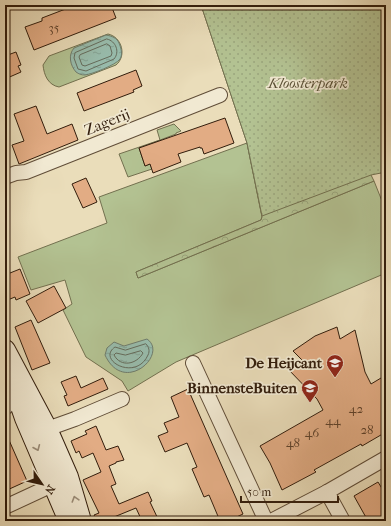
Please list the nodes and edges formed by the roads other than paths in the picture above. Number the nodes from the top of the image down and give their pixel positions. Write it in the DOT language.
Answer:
graph roads {
  1 [pos="220,95"];
  2 [pos="5,177"];
  3 [pos="7,354"];
  4 [pos="193,363"];
  5 [pos="122,399"];
  6 [pos="25,418"];
  7 [pos="47,429"];
  8 [pos="386,458"];
  9 [pos="60,481"];
  10 [pos="327,492"];
  11 [pos="5,507"];
  12 [pos="69,521"];
  13 [pos="81,521"];
  14 [pos="266,521"];
  15 [pos="271,521"];
  16 [pos="343,521"];
  1 -- 2 [label="street, Zagerij"];
  3 -- 6 [label="main road"];
  3 -- 7 [label="main road"];
  4 -- 14 [label="street"];
  5 -- 7 [label="street"];
  6 -- 7 [label="street"];
  6 -- 9 [label="main road, one-way"];
  7 -- 9 [label="main road"];
  8 -- 10 [label="street"];
  9 -- 11 [label="street"];
  9 -- 12 [label="main road"];
  13 -- 9 [label="main road, one-way"];
  10 -- 15 [label="street"];
  10 -- 16 [label="street"];
}
